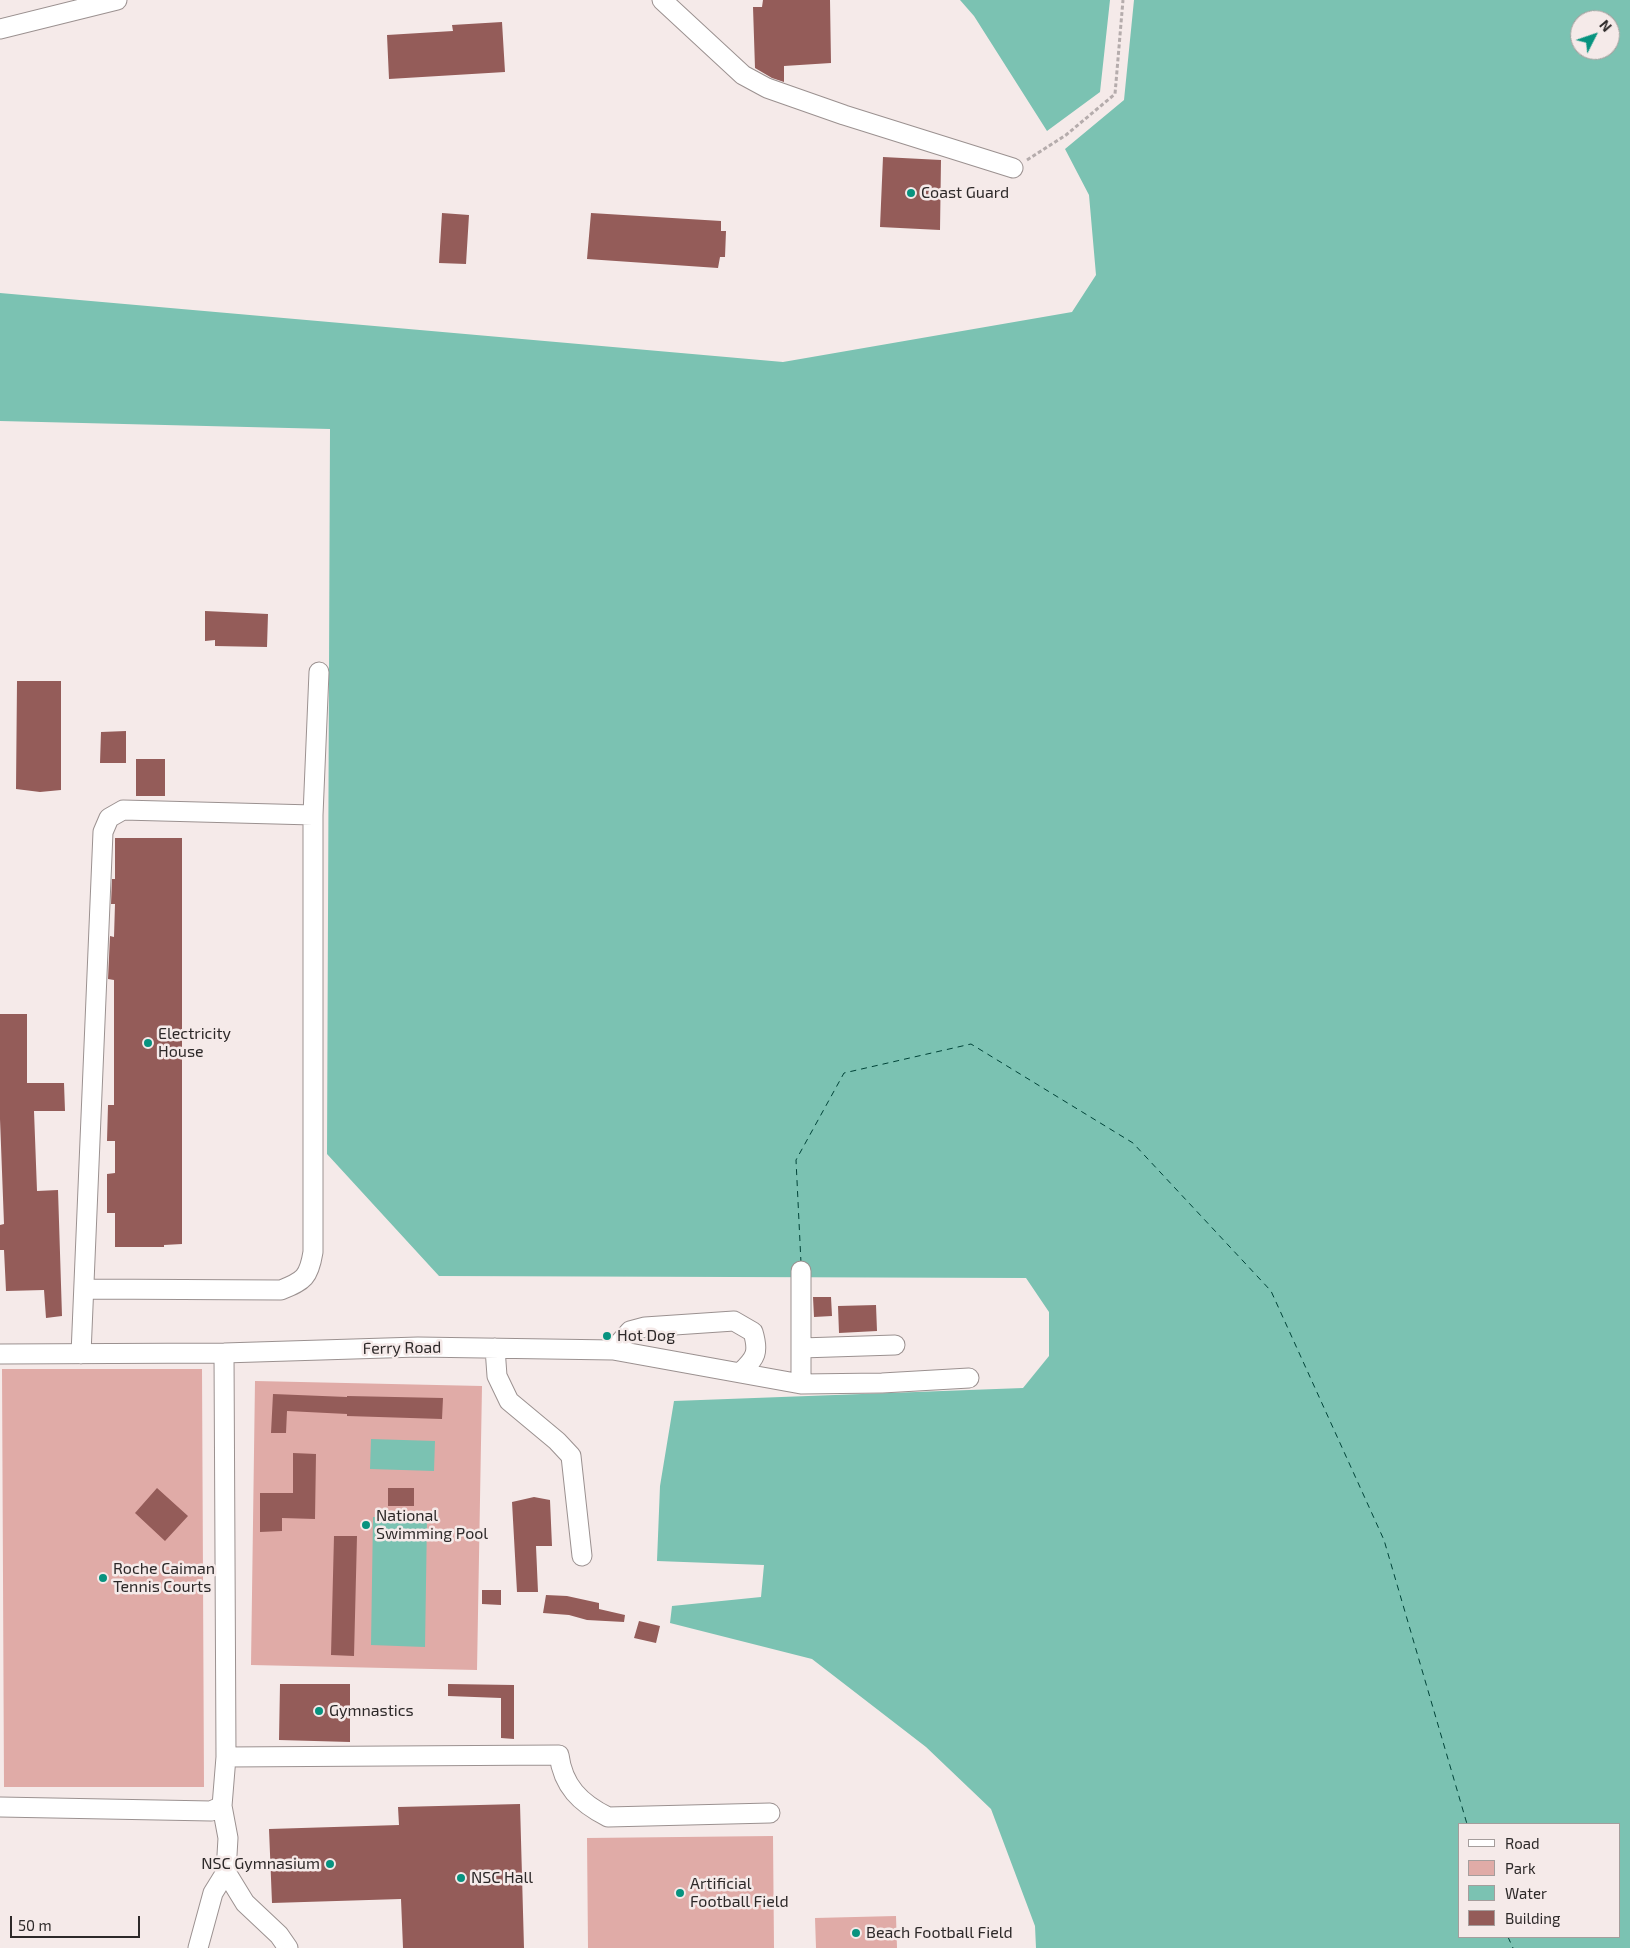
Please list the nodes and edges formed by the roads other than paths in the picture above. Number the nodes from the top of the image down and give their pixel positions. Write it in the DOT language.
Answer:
graph roads {
  1 [pos="118,0"];
  2 [pos="667,2"];
  3 [pos="0,29"];
  4 [pos="1013,168"];
  5 [pos="319,672"];
  6 [pos="313,815"];
  7 [pos="801,1272"];
  8 [pos="84,1290"];
  9 [pos="895,1345"];
  10 [pos="495,1348"];
  11 [pos="801,1348"];
  12 [pos="613,1350"];
  13 [pos="224,1353"];
  14 [pos="0,1354"];
  15 [pos="81,1354"];
  16 [pos="741,1372"];
  17 [pos="970,1378"];
  18 [pos="801,1384"];
  19 [pos="582,1556"];
  20 [pos="226,1757"];
  21 [pos="0,1806"];
  22 [pos="222,1806"];
  23 [pos="770,1813"];
  24 [pos="226,1872"];
  25 [pos="198,1948"];
  26 [pos="288,1948"];
  1 -- 3 [label="street"];
  2 -- 4 [label="street"];
  5 -- 6 [label="street"];
  6 -- 8 [label="street"];
  6 -- 8 [label="street"];
  7 -- 11 [label="street"];
  8 -- 15 [label="street"];
  9 -- 11 [label="street"];
  10 -- 12 [label="street, Ferry Road"];
  10 -- 13 [label="street, Ferry Road"];
  10 -- 19 [label="street"];
  11 -- 18 [label="street"];
  12 -- 16 [label="street, Ferry Road"];
  12 -- 16 [label="street"];
  13 -- 15 [label="street, Ferry Road"];
  13 -- 20 [label="street"];
  14 -- 15 [label="street, Ferry Road"];
  16 -- 18 [label="street, Ferry Road"];
  17 -- 18 [label="street, Ferry Road"];
  20 -- 22 [label="street"];
  20 -- 23 [label="street"];
  21 -- 22 [label="street"];
  22 -- 24 [label="street"];
  24 -- 25 [label="street"];
  24 -- 26 [label="street"];
}
